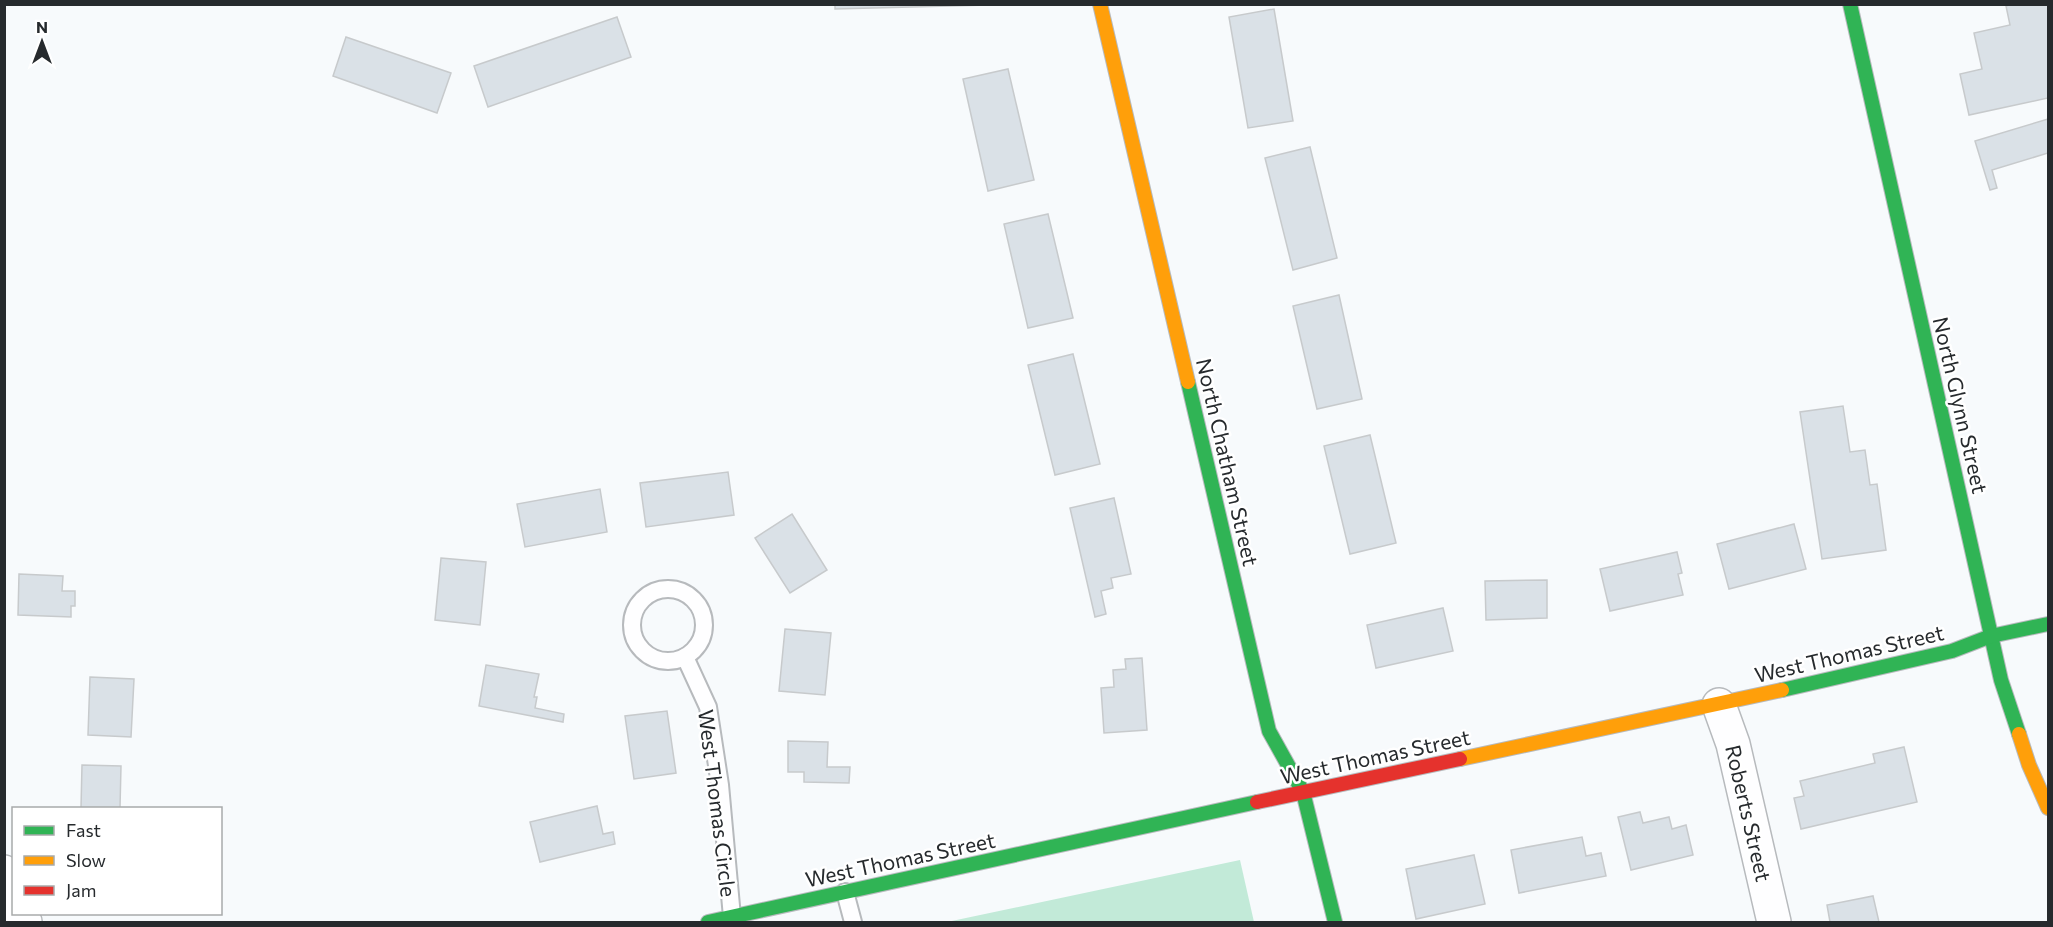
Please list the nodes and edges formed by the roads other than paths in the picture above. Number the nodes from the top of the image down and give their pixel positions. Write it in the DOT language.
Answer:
graph roads {
  1 [pos="1100,4"];
  2 [pos="1850,4"];
  3 [pos="2049,624"];
  4 [pos="1991,636"];
  5 [pos="685,657"];
  6 [pos="1719,705"];
  7 [pos="1303,792"];
  8 [pos="2049,808"];
  9 [pos="4,872"];
  10 [pos="12,890"];
  11 [pos="845,892"];
  12 [pos="732,917"];
  13 [pos="708,922"];
  14 [pos="853,922"];
  15 [pos="1335,922"];
  16 [pos="1774,922"];
  1 -- 7 [label="street, North Chatham Street"];
  2 -- 4 [label="street, North Glynn Street"];
  3 -- 4 [label="street, West Thomas Street"];
  4 -- 6 [label="street, West Thomas Street"];
  4 -- 8 [label="street, North Glynn Street"];
  5 -- 5 [label="lane"];
  5 -- 12 [label="lane, West Thomas Circle"];
  6 -- 7 [label="street, West Thomas Street"];
  6 -- 16 [label="street, Roberts Street"];
  7 -- 11 [label="street, West Thomas Street"];
  7 -- 15 [label="street, North Chatham Street"];
  9 -- 10 [label="street"];
  11 -- 12 [label="street, West Thomas Street"];
  11 -- 14 [label="lane"];
  12 -- 13 [label="street, West Thomas Street"];
}
